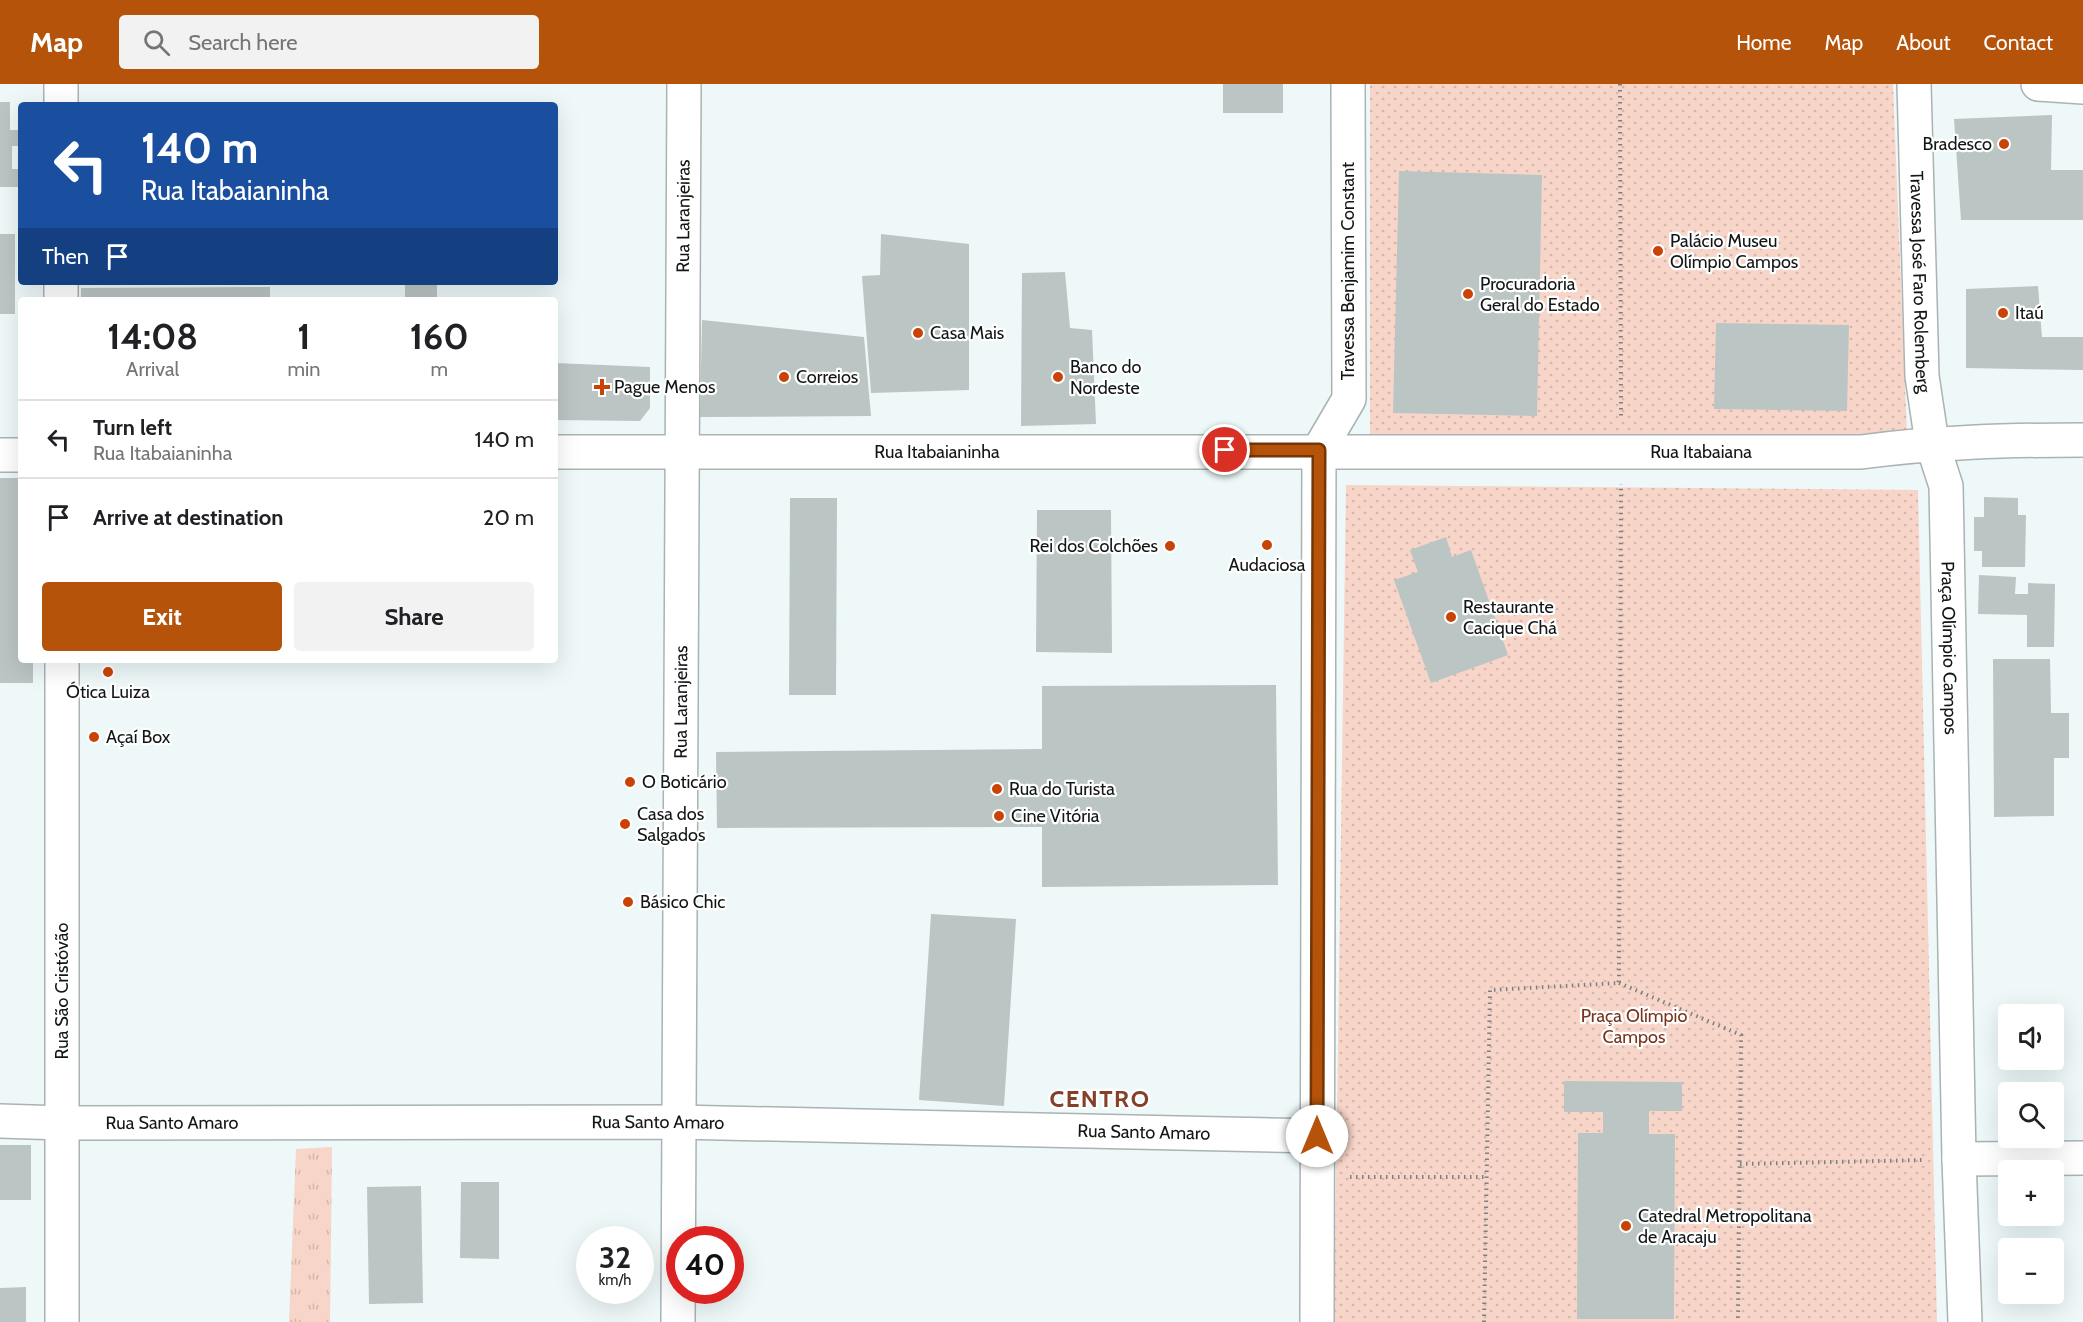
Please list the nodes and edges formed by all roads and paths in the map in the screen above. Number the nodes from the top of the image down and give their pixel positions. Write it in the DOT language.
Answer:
graph roads {
  1 [pos="61,84"];
  2 [pos="684,84"];
  3 [pos="1348,84"];
  4 [pos="1620,84"];
  5 [pos="1914,84"];
  6 [pos="2038,84"];
  7 [pos="2083,87"];
  8 [pos="61,102"];
  9 [pos="2083,440"];
  10 [pos="1932,443"];
  11 [pos="1319,450"];
  12 [pos="683,451"];
  13 [pos="558,452"];
  14 [pos="1621,453"];
  15 [pos="0,455"];
  16 [pos="18,456"];
  17 [pos="62,663"];
  18 [pos="1619,983"];
  19 [pos="0,1121"];
  20 [pos="678,1122"];
  21 [pos="62,1123"];
  22 [pos="1317,1136"];
  23 [pos="2083,1158"];
  24 [pos="1959,1159"];
  25 [pos="1740,1164"];
  26 [pos="1317,1177"];
  27 [pos="1486,1177"];
  28 [pos="62,1322"];
  29 [pos="678,1322"];
  30 [pos="1317,1322"];
  31 [pos="1484,1322"];
  32 [pos="1738,1322"];
  33 [pos="1965,1322"];
  1 -- 8 [label="street"];
  2 -- 12 [label="street, Rua Laranjeiras"];
  3 -- 11 [label="street, Travessa Benjamim Constant"];
  4 -- 14 [label="path"];
  5 -- 10 [label="street, Travessa José Faro Rolemberg"];
  6 -- 7 [label="street"];
  9 -- 10 [label="street, Rua Itabaiana"];
  10 -- 14 [label="street, Rua Itabaiana"];
  10 -- 24 [label="street, Praça Olímpio Campos"];
  11 -- 12 [label="street, Rua Itabaianinha"];
  11 -- 14 [label="street, Rua Itabaiana"];
  11 -- 22 [label="street"];
  12 -- 13 [label="street, Rua Itabaianinha"];
  12 -- 20 [label="street, Rua Laranjeiras"];
  14 -- 18 [label="path"];
  15 -- 16 [label="street"];
  17 -- 21 [label="street, Rua São Cristóvão"];
  18 -- 25 [label="path"];
  18 -- 27 [label="path"];
  19 -- 21 [label="street, Rua Santo Amaro"];
  20 -- 21 [label="street, Rua Santo Amaro"];
  20 -- 22 [label="street, Rua Santo Amaro"];
  20 -- 29 [label="street, Rua Laranjeiras"];
  21 -- 28 [label="street, Rua São Cristóvão"];
  22 -- 26 [label="street"];
  23 -- 24 [label="street"];
  24 -- 25 [label="path"];
  24 -- 33 [label="street, Praça Olímpio Campos"];
  25 -- 32 [label="path"];
  26 -- 27 [label="path"];
  26 -- 30 [label="street"];
  27 -- 31 [label="path"];
}
